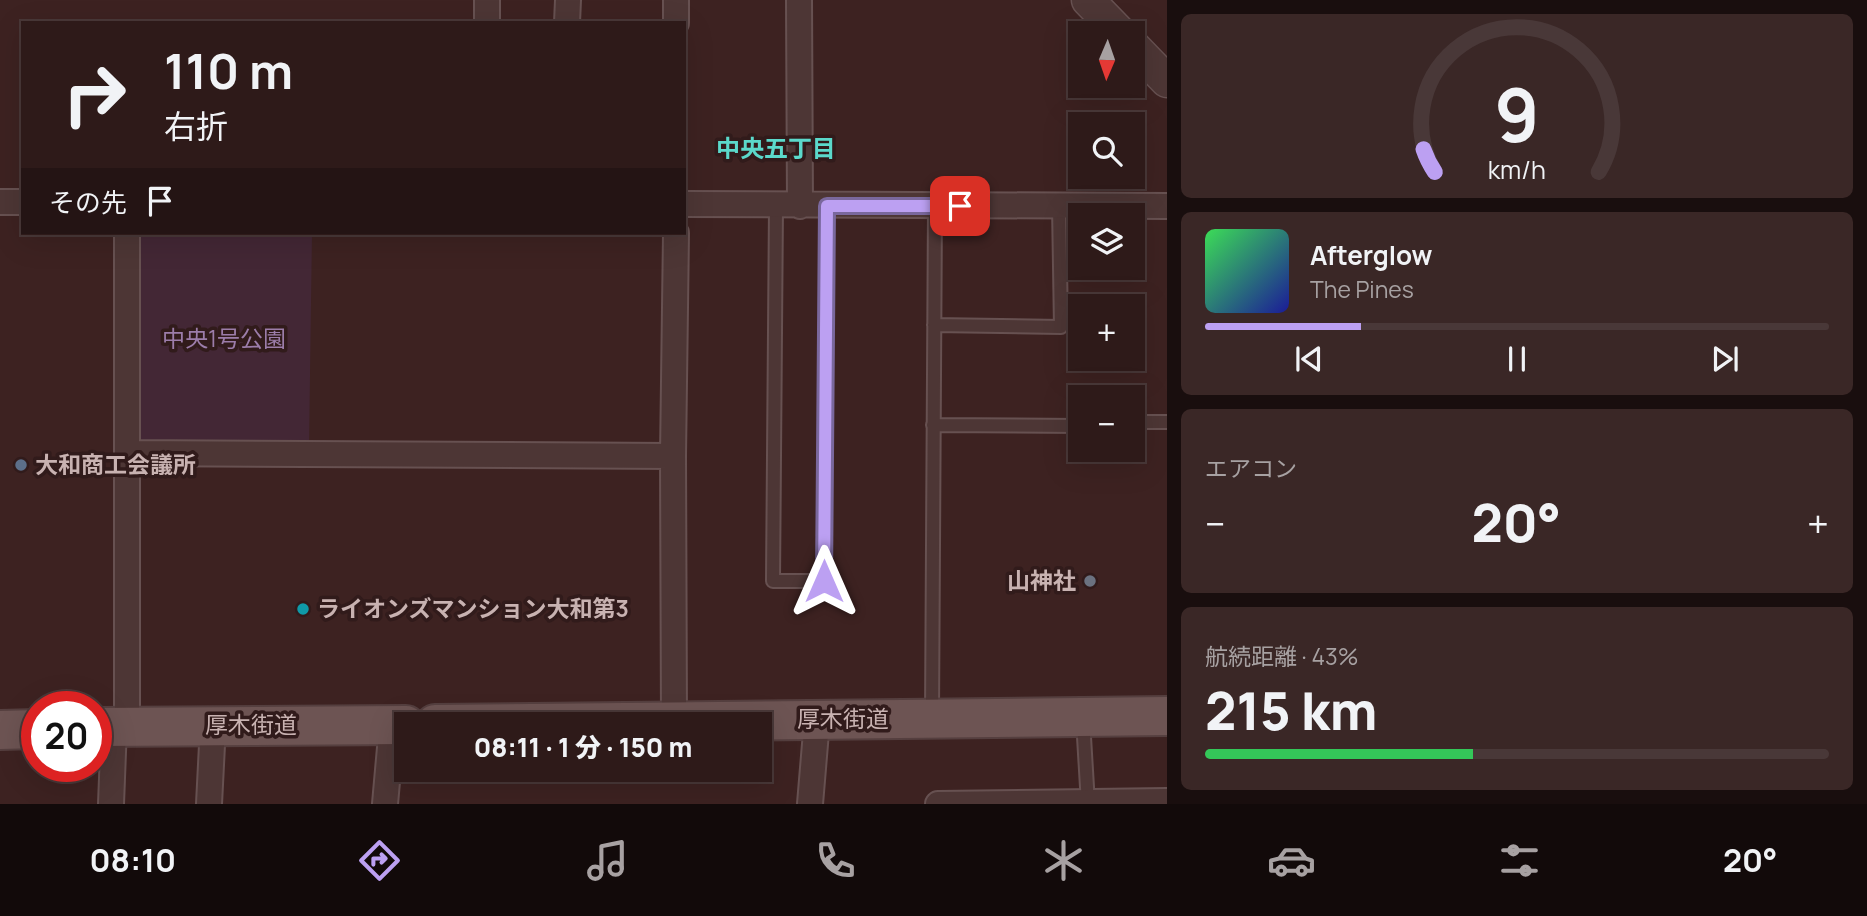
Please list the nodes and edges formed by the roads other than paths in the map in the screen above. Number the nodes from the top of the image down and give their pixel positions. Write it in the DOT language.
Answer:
graph roads {
  1 [pos="487,0"];
  2 [pos="568,0"];
  3 [pos="676,0"];
  4 [pos="799,0"];
  5 [pos="1088,0"];
  6 [pos="487,21"];
  7 [pos="567,21"];
  8 [pos="676,21"];
  9 [pos="1109,21"];
  10 [pos="1145,59"];
  11 [pos="1167,81"];
  12 [pos="0,202"];
  13 [pos="21,202"];
  14 [pos="686,204"];
  15 [pos="788,206"];
  16 [pos="827,206"];
  17 [pos="935,206"];
  18 [pos="1059,206"];
  19 [pos="1167,206"];
  20 [pos="127,235"];
  21 [pos="676,235"];
  22 [pos="934,325"];
  23 [pos="1145,422"];
  24 [pos="1167,422"];
  25 [pos="933,425"];
  26 [pos="1068,426"];
  27 [pos="127,453"];
  28 [pos="673,456"];
  29 [pos="674,712"];
  30 [pos="1167,716"];
  31 [pos="1083,717"];
  32 [pos="932,718"];
  33 [pos="772,720"];
  34 [pos="817,720"];
  35 [pos="213,725"];
  36 [pos="394,725"];
  37 [pos="113,726"];
  38 [pos="21,729"];
  39 [pos="0,730"];
  40 [pos="394,755"];
  41 [pos="1159,802"];
  42 [pos="1088,803"];
  43 [pos="111,804"];
  44 [pos="209,804"];
  45 [pos="386,804"];
  46 [pos="810,804"];
  47 [pos="938,804"];
  48 [pos="948,804"];
  49 [pos="1018,804"];
  1 -- 6 [label="street"];
  2 -- 7 [label="street"];
  3 -- 8 [label="street"];
  4 -- 15 [label="street"];
  5 -- 9 [label="street"];
  10 -- 11 [label="street"];
  12 -- 13 [label="street"];
  14 -- 15 [label="street"];
  15 -- 16 [label="street"];
  15 -- 16 [label="lane"];
  16 -- 17 [label="street"];
  17 -- 18 [label="street"];
  17 -- 22 [label="lane"];
  18 -- 19 [label="street"];
  18 -- 22 [label="lane"];
  20 -- 27 [label="street"];
  21 -- 28 [label="street"];
  22 -- 25 [label="lane"];
  23 -- 24 [label="lane"];
  25 -- 26 [label="lane"];
  25 -- 32 [label="lane"];
  27 -- 28 [label="street"];
  27 -- 37 [label="street"];
  28 -- 29 [label="street"];
  30 -- 31 [label="main road, 厚木街道"];
  31 -- 32 [label="main road, 厚木街道"];
  31 -- 42 [label="lane"];
  32 -- 34 [label="main road, 厚木街道"];
  33 -- 34 [label="main road, 厚木街道"];
  34 -- 46 [label="street"];
  35 -- 36 [label="main road, 厚木街道"];
  35 -- 37 [label="main road, 厚木街道"];
  35 -- 44 [label="street"];
  37 -- 43 [label="street"];
  38 -- 39 [label="main road"];
  40 -- 45 [label="street"];
  41 -- 42 [label="street"];
  42 -- 49 [label="street"];
  47 -- 48 [label="street"];
  48 -- 49 [label="street"];
}
